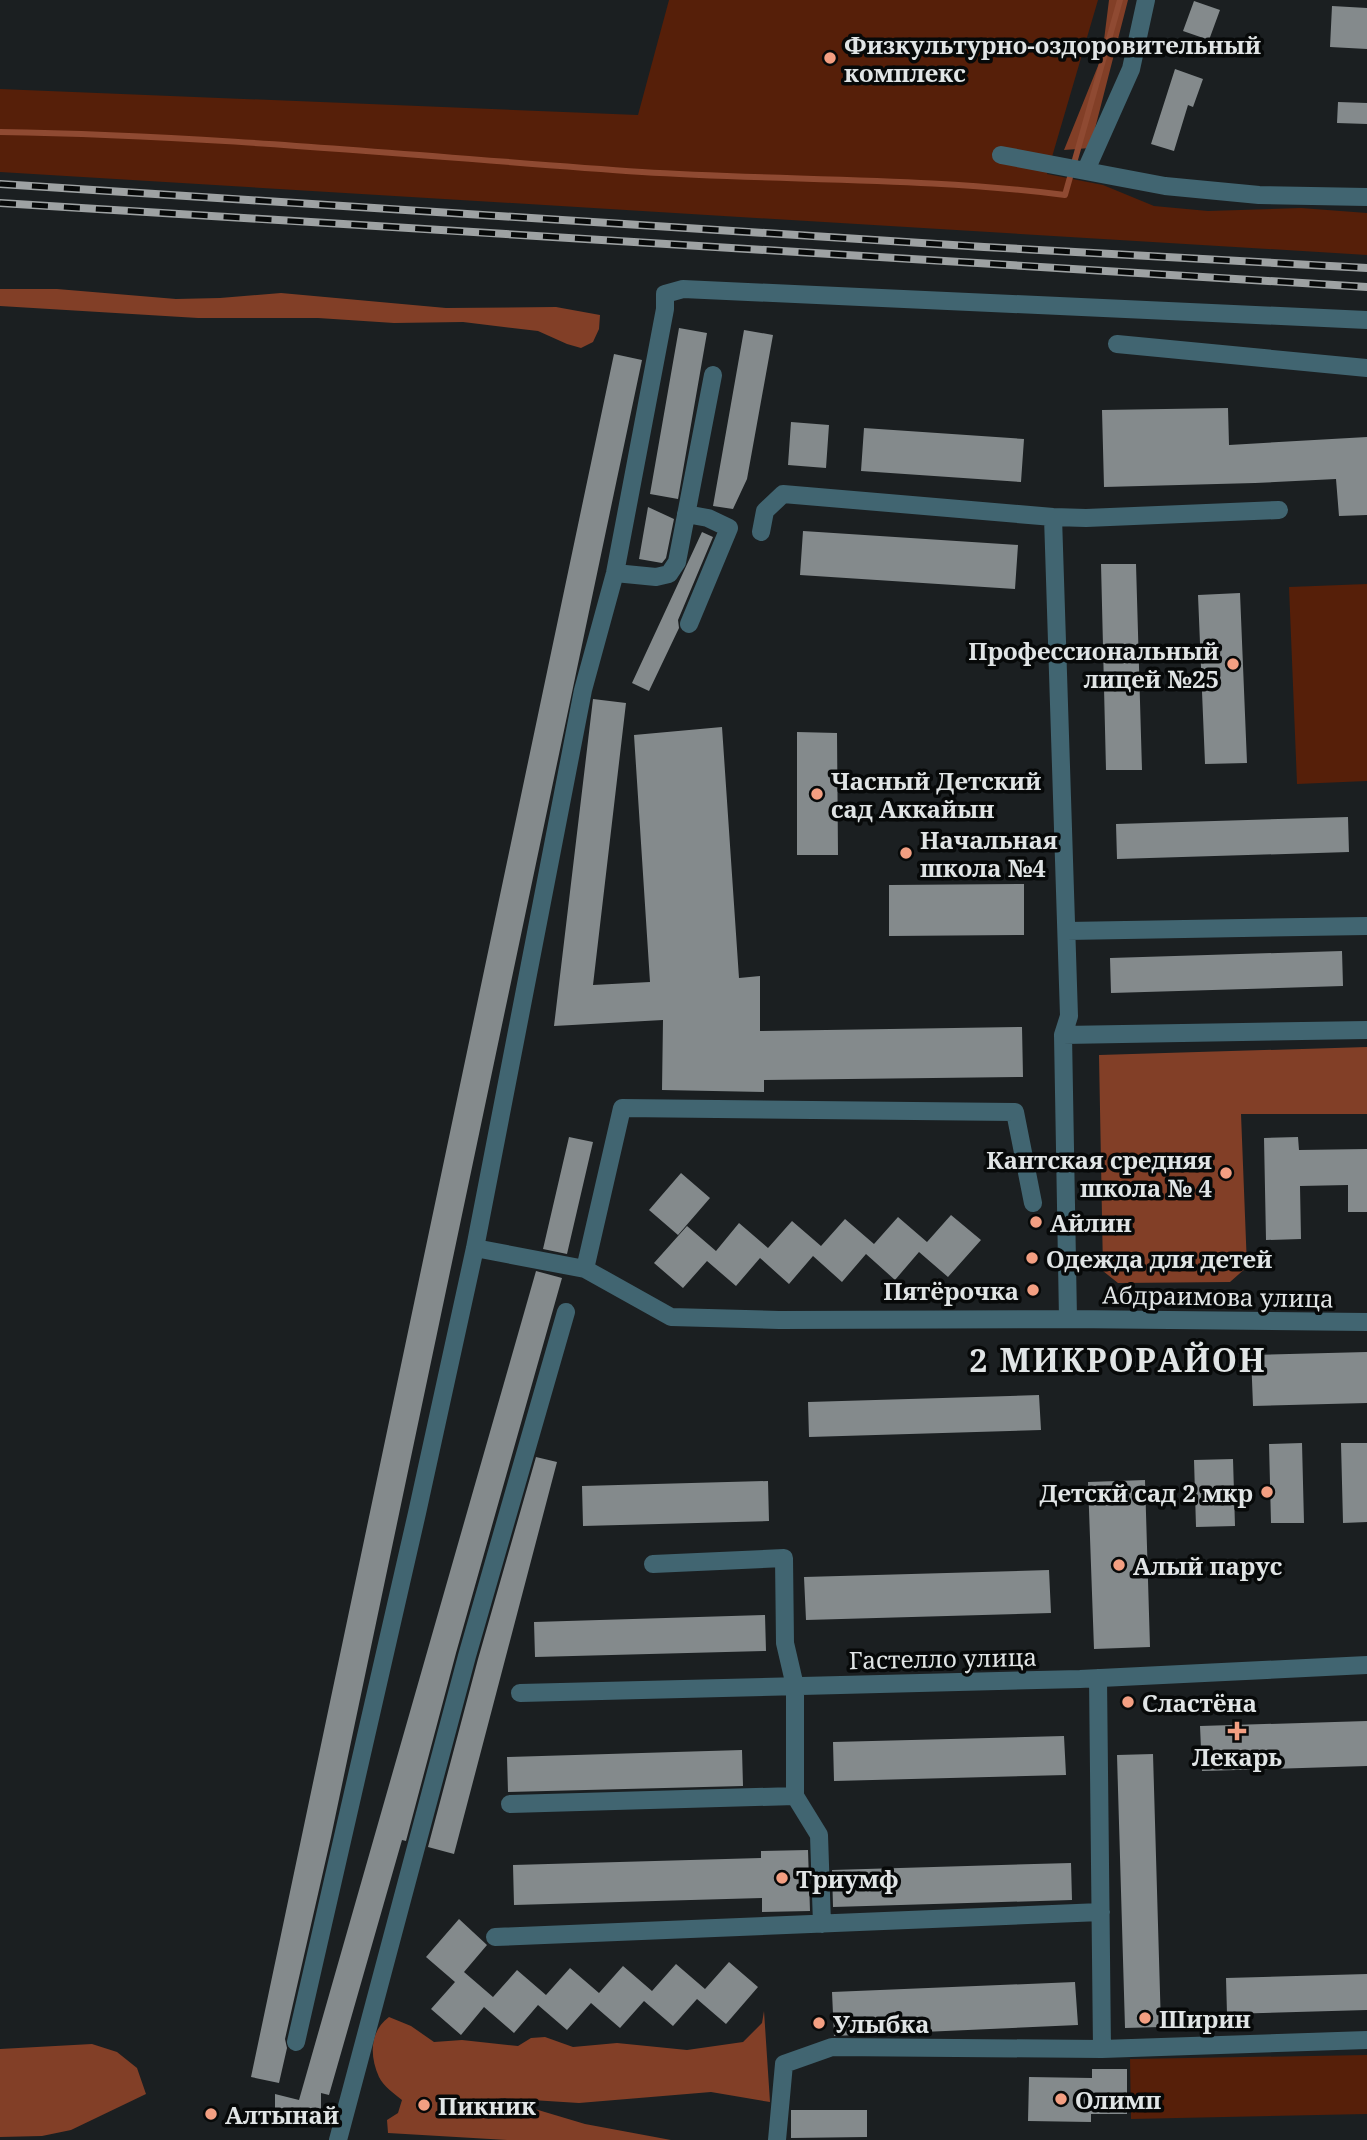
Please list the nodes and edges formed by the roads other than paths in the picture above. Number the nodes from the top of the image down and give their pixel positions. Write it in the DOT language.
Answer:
graph roads {
  1 [pos="1146,0"];
  2 [pos="1002,155"];
  3 [pos="1086,170"];
  4 [pos="1367,197"];
  5 [pos="1367,320"];
  6 [pos="1117,344"];
  7 [pos="1367,368"];
  8 [pos="713,374"];
  9 [pos="1279,510"];
  10 [pos="686,514"];
  11 [pos="1053,517"];
  12 [pos="761,532"];
  13 [pos="615,573"];
  14 [pos="689,624"];
  15 [pos="1367,926"];
  16 [pos="1066,931"];
  17 [pos="1367,1030"];
  18 [pos="1063,1035"];
  19 [pos="1033,1203"];
  20 [pos="475,1248"];
  21 [pos="586,1269"];
  22 [pos="566,1312"];
  23 [pos="1068,1319"];
  24 [pos="1367,1322"];
  25 [pos="653,1564"];
  26 [pos="1367,1664"];
  27 [pos="1098,1678"];
  28 [pos="795,1686"];
  29 [pos="520,1693"];
  30 [pos="795,1796"];
  31 [pos="510,1804"];
  32 [pos="1101,1912"];
  33 [pos="822,1924"];
  34 [pos="495,1937"];
  35 [pos="1367,2040"];
  36 [pos="296,2042"];
  37 [pos="1102,2049"];
  38 [pos="338,2140"];
  39 [pos="777,2140"];
  1 -- 3 [label="street"];
  2 -- 3 [label="street"];
  3 -- 4 [label="street"];
  5 -- 13 [label="street"];
  6 -- 7 [label="street"];
  8 -- 10 [label="street"];
  9 -- 11 [label="street"];
  10 -- 13 [label="street"];
  10 -- 14 [label="street"];
  11 -- 12 [label="street"];
  11 -- 16 [label="street"];
  13 -- 20 [label="street"];
  15 -- 16 [label="street"];
  16 -- 18 [label="street"];
  17 -- 18 [label="street"];
  18 -- 23 [label="street"];
  19 -- 21 [label="street"];
  20 -- 21 [label="street, Абдраимова улица"];
  20 -- 36 [label="street"];
  21 -- 23 [label="street, Абдраимова улица"];
  22 -- 38 [label="street"];
  23 -- 24 [label="street, Абдраимова улица"];
  25 -- 28 [label="street"];
  26 -- 27 [label="street, Гастелло улица"];
  27 -- 28 [label="street, Гастелло улица"];
  27 -- 32 [label="street"];
  28 -- 29 [label="street, Гастелло улица"];
  28 -- 30 [label="street"];
  30 -- 31 [label="street"];
  30 -- 33 [label="street"];
  32 -- 33 [label="street"];
  32 -- 37 [label="street"];
  33 -- 34 [label="street"];
  35 -- 37 [label="street"];
  37 -- 39 [label="street"];
}
